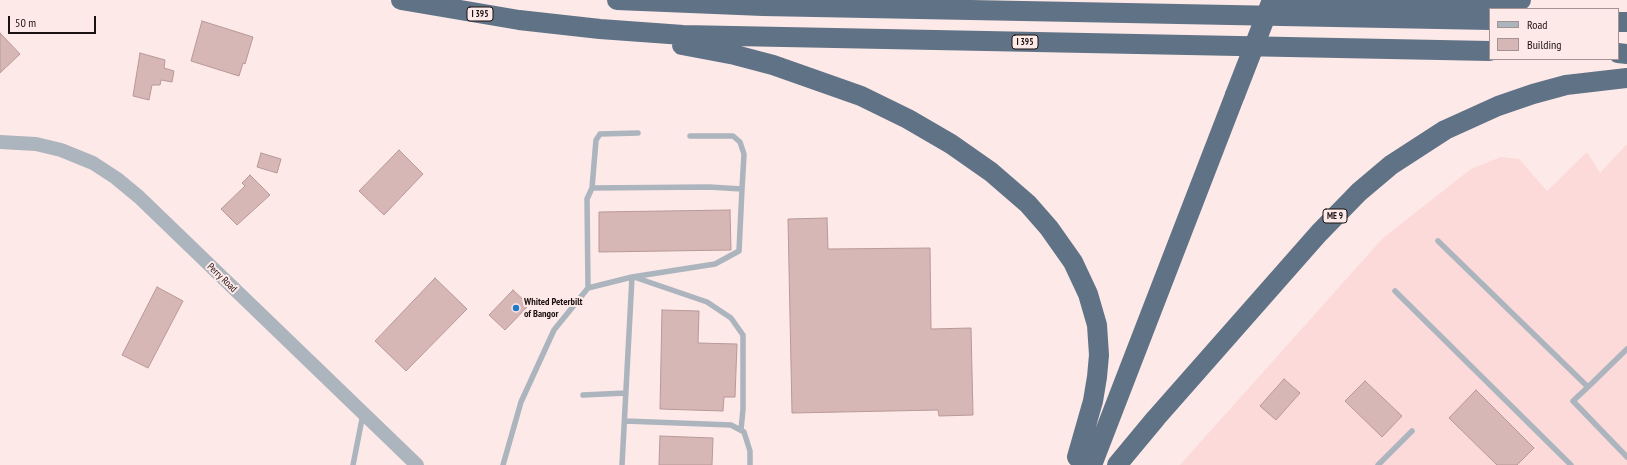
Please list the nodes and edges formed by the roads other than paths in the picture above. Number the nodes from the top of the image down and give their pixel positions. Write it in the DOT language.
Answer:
graph roads {
  1 [pos="401,0"];
  2 [pos="617,0"];
  3 [pos="1258,0"];
  4 [pos="1272,0"];
  5 [pos="1520,0"];
  6 [pos="1128,13"];
  7 [pos="1489,20"];
  8 [pos="560,25"];
  9 [pos="1489,51"];
  10 [pos="1627,78"];
  11 [pos="1228,94"];
  12 [pos="638,133"];
  13 [pos="690,136"];
  14 [pos="0,142"];
  15 [pos="592,188"];
  16 [pos="742,189"];
  17 [pos="1438,240"];
  18 [pos="632,276"];
  19 [pos="588,288"];
  20 [pos="1395,291"];
  21 [pos="1627,349"];
  22 [pos="1588,387"];
  23 [pos="626,393"];
  24 [pos="582,396"];
  25 [pos="364,414"];
  26 [pos="625,421"];
  27 [pos="741,430"];
  28 [pos="1412,431"];
  29 [pos="1627,457"];
  30 [pos="1084,461"];
  31 [pos="353,465"];
  32 [pos="416,465"];
  33 [pos="503,465"];
  34 [pos="622,465"];
  35 [pos="750,465"];
  36 [pos="1117,465"];
  37 [pos="1378,465"];
  38 [pos="1571,465"];
  1 -- 8 [label="highway, I 395"];
  2 -- 6 [label="highway"];
  3 -- 11 [label="highway"];
  4 -- 11 [label="highway, bridge"];
  5 -- 6 [label="highway"];
  6 -- 7 [label="highway"];
  8 -- 9 [label="highway, I 395"];
  8 -- 30 [label="highway"];
  10 -- 36 [label="highway, ME 9"];
  11 -- 30 [label="highway"];
  12 -- 15 [label="lane"];
  13 -- 16 [label="lane"];
  14 -- 25 [label="street, Perry Road"];
  15 -- 16 [label="lane"];
  15 -- 19 [label="lane"];
  16 -- 18 [label="lane"];
  17 -- 22 [label="lane"];
  18 -- 19 [label="lane"];
  18 -- 23 [label="lane"];
  18 -- 27 [label="lane"];
  19 -- 33 [label="lane"];
  20 -- 38 [label="lane"];
  21 -- 22 [label="lane"];
  22 -- 29 [label="lane"];
  23 -- 24 [label="lane"];
  23 -- 26 [label="lane"];
  25 -- 31 [label="lane"];
  25 -- 32 [label="street, Perry Road"];
  26 -- 27 [label="lane"];
  26 -- 34 [label="lane"];
  27 -- 35 [label="lane"];
  28 -- 37 [label="lane"];
}
